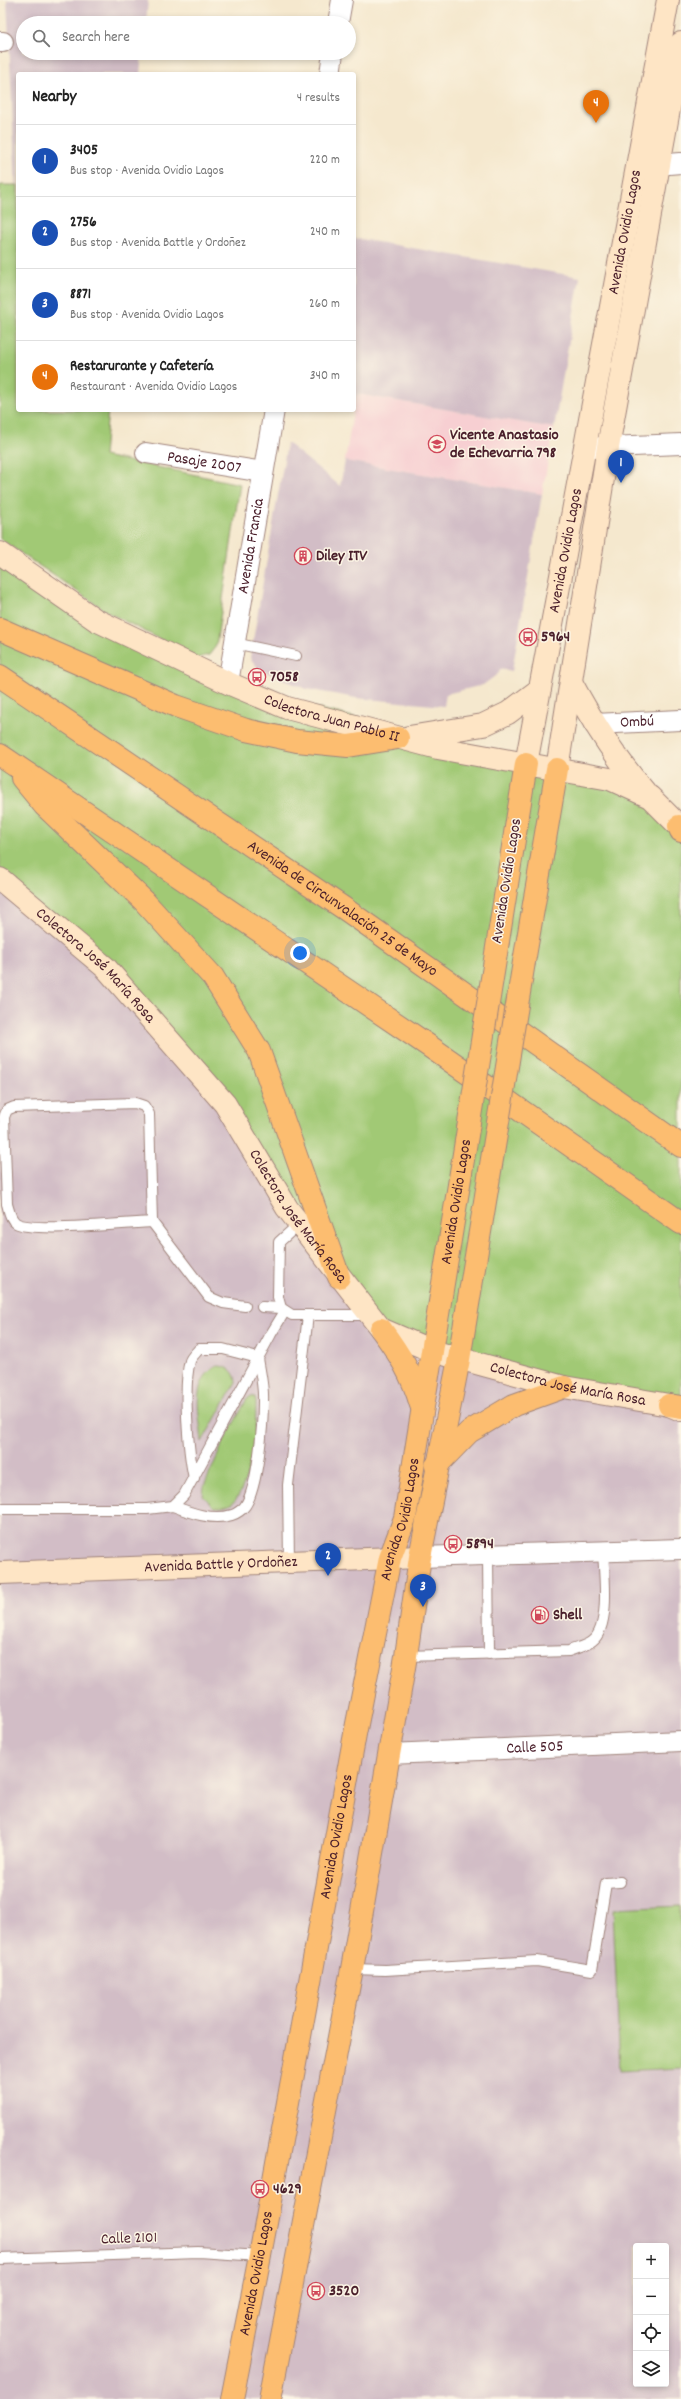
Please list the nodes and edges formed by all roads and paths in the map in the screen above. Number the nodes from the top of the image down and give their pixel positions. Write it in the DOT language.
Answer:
graph roads {
  1 [pos="342,0"];
  2 [pos="668,0"];
  3 [pos="339,16"];
  4 [pos="681,43"];
  5 [pos="332,60"];
  6 [pos="330,72"];
  7 [pos="681,163"];
  8 [pos="659,164"];
  9 [pos="637,166"];
  10 [pos="274,412"];
  11 [pos="681,444"];
  12 [pos="608,447"];
  13 [pos="585,448"];
  14 [pos="146,453"];
  15 [pos="263,472"];
  16 [pos="0,553"];
  17 [pos="0,629"];
  18 [pos="234,643"];
  19 [pos="296,656"];
  20 [pos="0,676"];
  21 [pos="571,682"];
  22 [pos="228,683"];
  23 [pos="540,689"];
  24 [pos="681,720"];
  25 [pos="594,724"];
  26 [pos="398,738"];
  27 [pos="4,757"];
  28 [pos="526,764"];
  29 [pos="556,769"];
  30 [pos="650,797"];
  31 [pos="680,828"];
  32 [pos="0,879"];
  33 [pos="681,1146"];
  34 [pos="152,1222"];
  35 [pos="681,1223"];
  36 [pos="299,1224"];
  37 [pos="339,1277"];
  38 [pos="244,1306"];
  39 [pos="262,1307"];
  40 [pos="283,1310"];
  41 [pos="308,1315"];
  42 [pos="376,1322"];
  43 [pos="432,1351"];
  44 [pos="258,1358"];
  45 [pos="459,1359"];
  46 [pos="564,1387"];
  47 [pos="677,1407"];
  48 [pos="423,1410"];
  49 [pos="436,1466"];
  50 [pos="194,1478"];
  51 [pos="173,1506"];
  52 [pos="0,1509"];
  53 [pos="681,1550"];
  54 [pos="603,1552"];
  55 [pos="488,1555"];
  56 [pos="420,1557"];
  57 [pos="390,1558"];
  58 [pos="289,1562"];
  59 [pos="0,1573"];
  60 [pos="489,1654"];
  61 [pos="406,1656"];
  62 [pos="681,1741"];
  63 [pos="389,1754"];
  64 [pos="620,1882"];
  65 [pos="352,1969"];
  66 [pos="260,2256"];
  67 [pos="0,2258"];
  68 [pos="232,2399"];
  69 [pos="270,2399"];
  1 -- 3 [label="street"];
  2 -- 9 [label="main road, Avenida Ovidio Lagos"];
  4 -- 8 [label="main road, Avenida Ovidio Lagos"];
  5 -- 6 [label="street"];
  7 -- 8 [label="street"];
  8 -- 9 [label="street"];
  8 -- 12 [label="main road, Avenida Ovidio Lagos"];
  9 -- 13 [label="main road, Avenida Ovidio Lagos"];
  10 -- 15 [label="street, Avenida Francia"];
  11 -- 12 [label="street"];
  12 -- 13 [label="street"];
  12 -- 21 [label="main road, Avenida Ovidio Lagos"];
  13 -- 23 [label="main road, Avenida Ovidio Lagos"];
  14 -- 15 [label="street, Pasaje 2007"];
  15 -- 18 [label="street, Avenida Francia"];
  16 -- 22 [label="main road, Colectora Juan Pablo II"];
  17 -- 26 [label="main road"];
  18 -- 19 [label="lane"];
  18 -- 22 [label="street, Avenida Francia"];
  20 -- 33 [label="main road, Avenida de Circunvalación 25 de Mayo"];
  21 -- 25 [label="main road"];
  21 -- 29 [label="main road, Avenida Ovidio Lagos"];
  22 -- 26 [label="main road, Colectora Juan Pablo II"];
  23 -- 26 [label="main road"];
  23 -- 28 [label="main road, Avenida Ovidio Lagos"];
  24 -- 25 [label="street, Ombú"];
  25 -- 30 [label="main road"];
  26 -- 28 [label="main road, Colectora Juan Pablo II"];
  27 -- 35 [label="main road"];
  27 -- 37 [label="main road"];
  28 -- 29 [label="main road, Colectora Juan Pablo II"];
  28 -- 43 [label="main road, Avenida Ovidio Lagos, bridge"];
  29 -- 30 [label="main road, Colectora Juan Pablo II"];
  29 -- 45 [label="main road, Avenida Ovidio Lagos, bridge"];
  30 -- 31 [label="main road, Colectora Juan Pablo II"];
  32 -- 36 [label="main road, Colectora José María Rosa"];
  34 -- 34 [label="lane"];
  34 -- 38 [label="lane"];
  36 -- 37 [label="main road, Colectora José María Rosa"];
  36 -- 40 [label="lane"];
  37 -- 42 [label="main road, Colectora José María Rosa"];
  39 -- 40 [label="lane"];
  40 -- 41 [label="lane"];
  40 -- 44 [label="lane"];
  41 -- 42 [label="lane"];
  41 -- 58 [label="lane"];
  42 -- 43 [label="main road, Colectora José María Rosa"];
  42 -- 48 [label="main road"];
  43 -- 45 [label="main road, Colectora José María Rosa"];
  43 -- 48 [label="main road, Avenida Ovidio Lagos"];
  44 -- 50 [label="lane"];
  44 -- 50 [label="lane"];
  44 -- 51 [label="lane"];
  45 -- 46 [label="main road, Colectora José María Rosa"];
  45 -- 49 [label="main road, Avenida Ovidio Lagos"];
  46 -- 47 [label="main road, Colectora José María Rosa"];
  46 -- 49 [label="main road"];
  48 -- 57 [label="main road, Avenida Ovidio Lagos"];
  49 -- 56 [label="main road, Avenida Ovidio Lagos"];
  50 -- 51 [label="lane"];
  51 -- 52 [label="lane"];
  53 -- 54 [label="street, Avenida Battle y Ordoñez"];
  54 -- 55 [label="street, Avenida Battle y Ordoñez"];
  54 -- 60 [label="lane"];
  55 -- 56 [label="street, Avenida Battle y Ordoñez"];
  55 -- 60 [label="lane"];
  56 -- 57 [label="main road, Avenida Battle y Ordoñez"];
  56 -- 61 [label="main road, Avenida Ovidio Lagos"];
  57 -- 58 [label="main road, Avenida Battle y Ordoñez"];
  57 -- 66 [label="main road, Avenida Ovidio Lagos"];
  58 -- 59 [label="main road, Avenida Battle y Ordoñez"];
  60 -- 61 [label="lane"];
  61 -- 63 [label="main road, Avenida Ovidio Lagos"];
  62 -- 63 [label="street, Calle 505"];
  63 -- 65 [label="main road, Avenida Ovidio Lagos"];
  64 -- 65 [label="lane"];
  65 -- 69 [label="main road, Avenida Ovidio Lagos"];
  66 -- 67 [label="lane, Calle 2101"];
  66 -- 68 [label="main road, Avenida Ovidio Lagos"];
}
